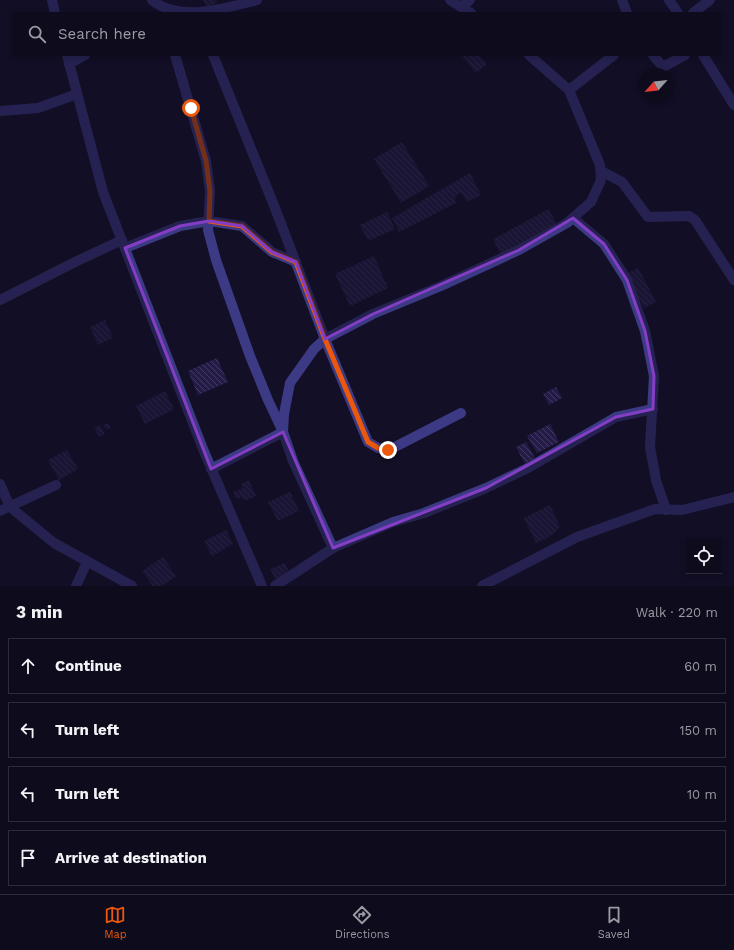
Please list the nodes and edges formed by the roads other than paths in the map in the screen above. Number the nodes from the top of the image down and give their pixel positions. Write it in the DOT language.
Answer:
graph roads {
  1 [pos="52,0"];
  2 [pos="152,0"];
  3 [pos="257,0"];
  4 [pos="450,0"];
  5 [pos="470,0"];
  6 [pos="622,0"];
  7 [pos="669,0"];
  8 [pos="710,0"];
  9 [pos="461,7"];
  10 [pos="163,11"];
  11 [pos="55,12"];
  12 [pos="180,12"];
  13 [pos="203,12"];
  14 [pos="469,12"];
  15 [pos="627,12"];
  16 [pos="677,12"];
  17 [pos="694,12"];
  18 [pos="82,56"];
  19 [pos="175,56"];
  20 [pos="213,56"];
  21 [pos="529,56"];
  22 [pos="613,56"];
  23 [pos="654,56"];
  24 [pos="683,56"];
  25 [pos="704,56"];
  26 [pos="68,60"];
  27 [pos="569,90"];
  28 [pos="77,94"];
  29 [pos="734,105"];
  30 [pos="0,111"];
  31 [pos="601,171"];
  32 [pos="573,218"];
  33 [pos="209,221"];
  34 [pos="123,244"];
  35 [pos="296,262"];
  36 [pos="734,280"];
  37 [pos="0,300"];
  38 [pos="325,339"];
  39 [pos="653,409"];
  40 [pos="461,413"];
  41 [pos="283,432"];
  42 [pos="212,469"];
  43 [pos="0,484"];
  44 [pos="56,486"];
  45 [pos="734,497"];
  46 [pos="10,507"];
  47 [pos="666,510"];
  48 [pos="0,511"];
  49 [pos="333,548"];
  50 [pos="87,562"];
  51 [pos="76,586"];
  52 [pos="132,586"];
  53 [pos="262,586"];
  54 [pos="275,586"];
  55 [pos="482,586"];
  1 -- 11 [label="street"];
  2 -- 10 [label="street"];
  3 -- 13 [label="street"];
  4 -- 9 [label="street"];
  5 -- 9 [label="street"];
  6 -- 15 [label="street"];
  7 -- 16 [label="street"];
  8 -- 17 [label="street"];
  9 -- 14 [label="street"];
  10 -- 12 [label="street"];
  18 -- 26 [label="street"];
  19 -- 33 [label="street"];
  20 -- 35 [label="street"];
  21 -- 27 [label="street"];
  22 -- 27 [label="street"];
  23 -- 24 [label="street"];
  25 -- 29 [label="street"];
  26 -- 28 [label="street"];
  27 -- 31 [label="street"];
  28 -- 30 [label="street"];
  28 -- 34 [label="street"];
  31 -- 32 [label="street"];
  31 -- 36 [label="street"];
  32 -- 38 [label="street"];
  32 -- 39 [label="street"];
  33 -- 34 [label="street"];
  33 -- 35 [label="street"];
  33 -- 41 [label="street"];
  34 -- 37 [label="street"];
  34 -- 42 [label="street"];
  35 -- 38 [label="street"];
  38 -- 40 [label="street"];
  38 -- 41 [label="street"];
  39 -- 47 [label="street"];
  39 -- 49 [label="street"];
  41 -- 42 [label="street"];
  41 -- 49 [label="street"];
  42 -- 53 [label="street"];
  43 -- 46 [label="street"];
  44 -- 46 [label="street"];
  45 -- 47 [label="street"];
  46 -- 48 [label="street"];
  46 -- 50 [label="street"];
  47 -- 55 [label="street"];
  49 -- 54 [label="street"];
  50 -- 51 [label="street"];
  50 -- 52 [label="street"];
}
